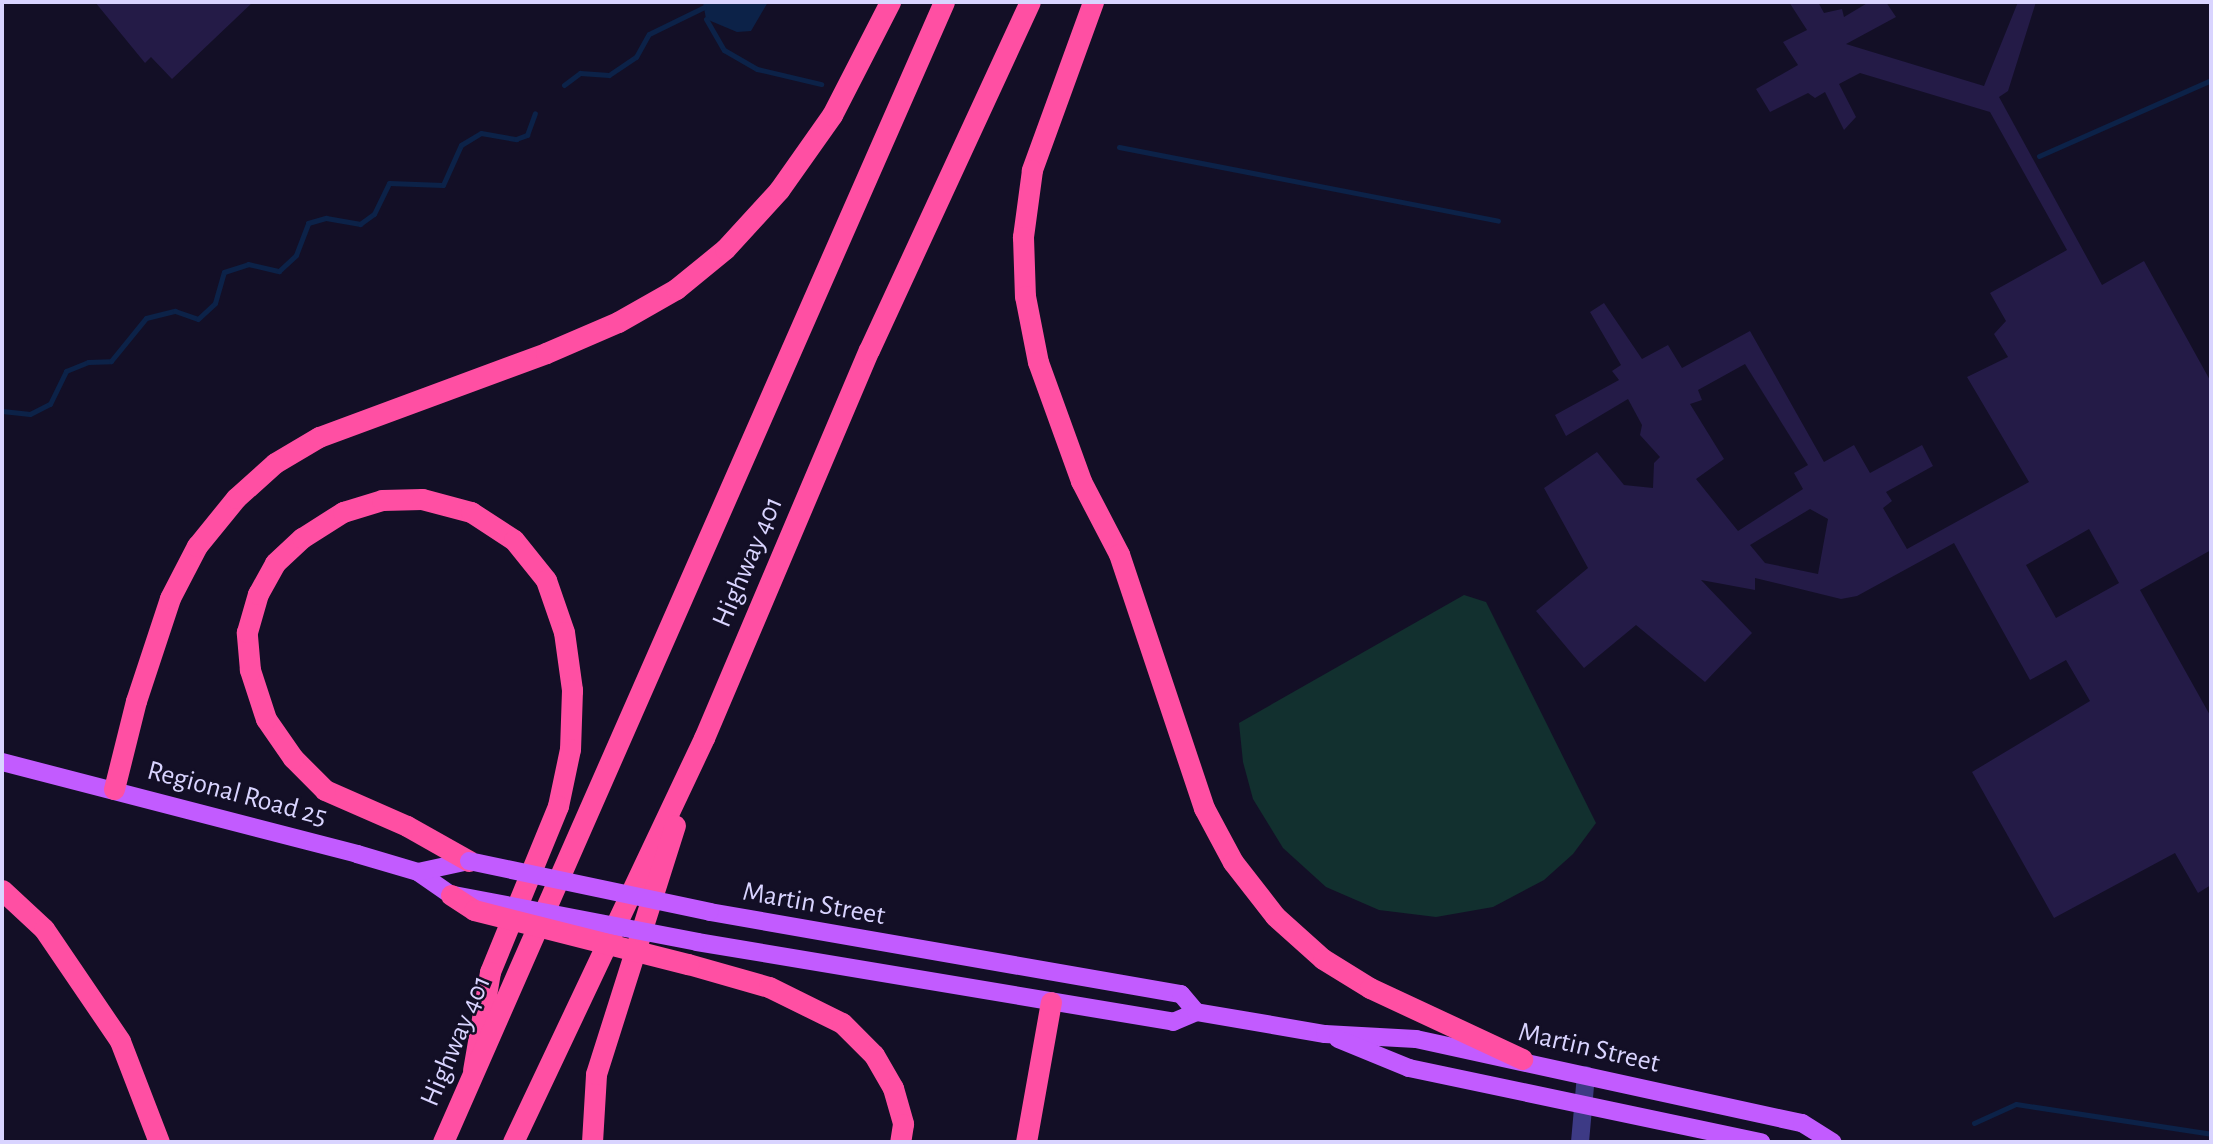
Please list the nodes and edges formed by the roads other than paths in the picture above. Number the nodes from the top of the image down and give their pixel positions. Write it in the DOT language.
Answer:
graph roads {
  1 [pos="890,2"];
  2 [pos="944,2"];
  3 [pos="1030,2"];
  4 [pos="1093,2"];
  5 [pos="704,738"];
  6 [pos="2,762"];
  7 [pos="114,789"];
  8 [pos="469,861"];
  9 [pos="418,872"];
  10 [pos="2,890"];
  11 [pos="451,895"];
  12 [pos="1051,1002"];
  13 [pos="1196,1012"];
  14 [pos="1325,1034"];
  15 [pos="1522,1059"];
  16 [pos="473,1070"];
  17 [pos="1586,1075"];
  18 [pos="1583,1105"];
  19 [pos="159,1142"];
  20 [pos="443,1142"];
  21 [pos="513,1142"];
  22 [pos="592,1142"];
  23 [pos="900,1142"];
  24 [pos="1026,1142"];
  25 [pos="1580,1142"];
  26 [pos="1761,1142"];
  27 [pos="1833,1142"];
  1 -- 7 [label="highway"];
  2 -- 16 [label="highway, Highway 401"];
  3 -- 5 [label="highway, Highway 401"];
  4 -- 15 [label="highway"];
  5 -- 21 [label="highway, Highway 401"];
  5 -- 22 [label="highway"];
  6 -- 7 [label="main road, Regional Road 25"];
  7 -- 9 [label="main road, Regional Road 25"];
  8 -- 9 [label="main road, Martin Street"];
  8 -- 13 [label="main road, Martin Street, bridge"];
  8 -- 16 [label="highway"];
  9 -- 11 [label="main road, Regional Road 25"];
  10 -- 19 [label="highway"];
  11 -- 12 [label="main road, Martin Street, bridge"];
  11 -- 23 [label="highway, bridge"];
  12 -- 13 [label="main road, Martin Street"];
  12 -- 24 [label="highway"];
  13 -- 14 [label="main road, Martin Street"];
  14 -- 15 [label="main road, Martin Street"];
  14 -- 18 [label="main road, Martin Street"];
  15 -- 17 [label="main road, Martin Street"];
  16 -- 20 [label="highway, Highway 401"];
  17 -- 18 [label="street"];
  17 -- 27 [label="main road, Martin Street"];
  18 -- 25 [label="street"];
  18 -- 26 [label="main road, Martin Street"];
}
